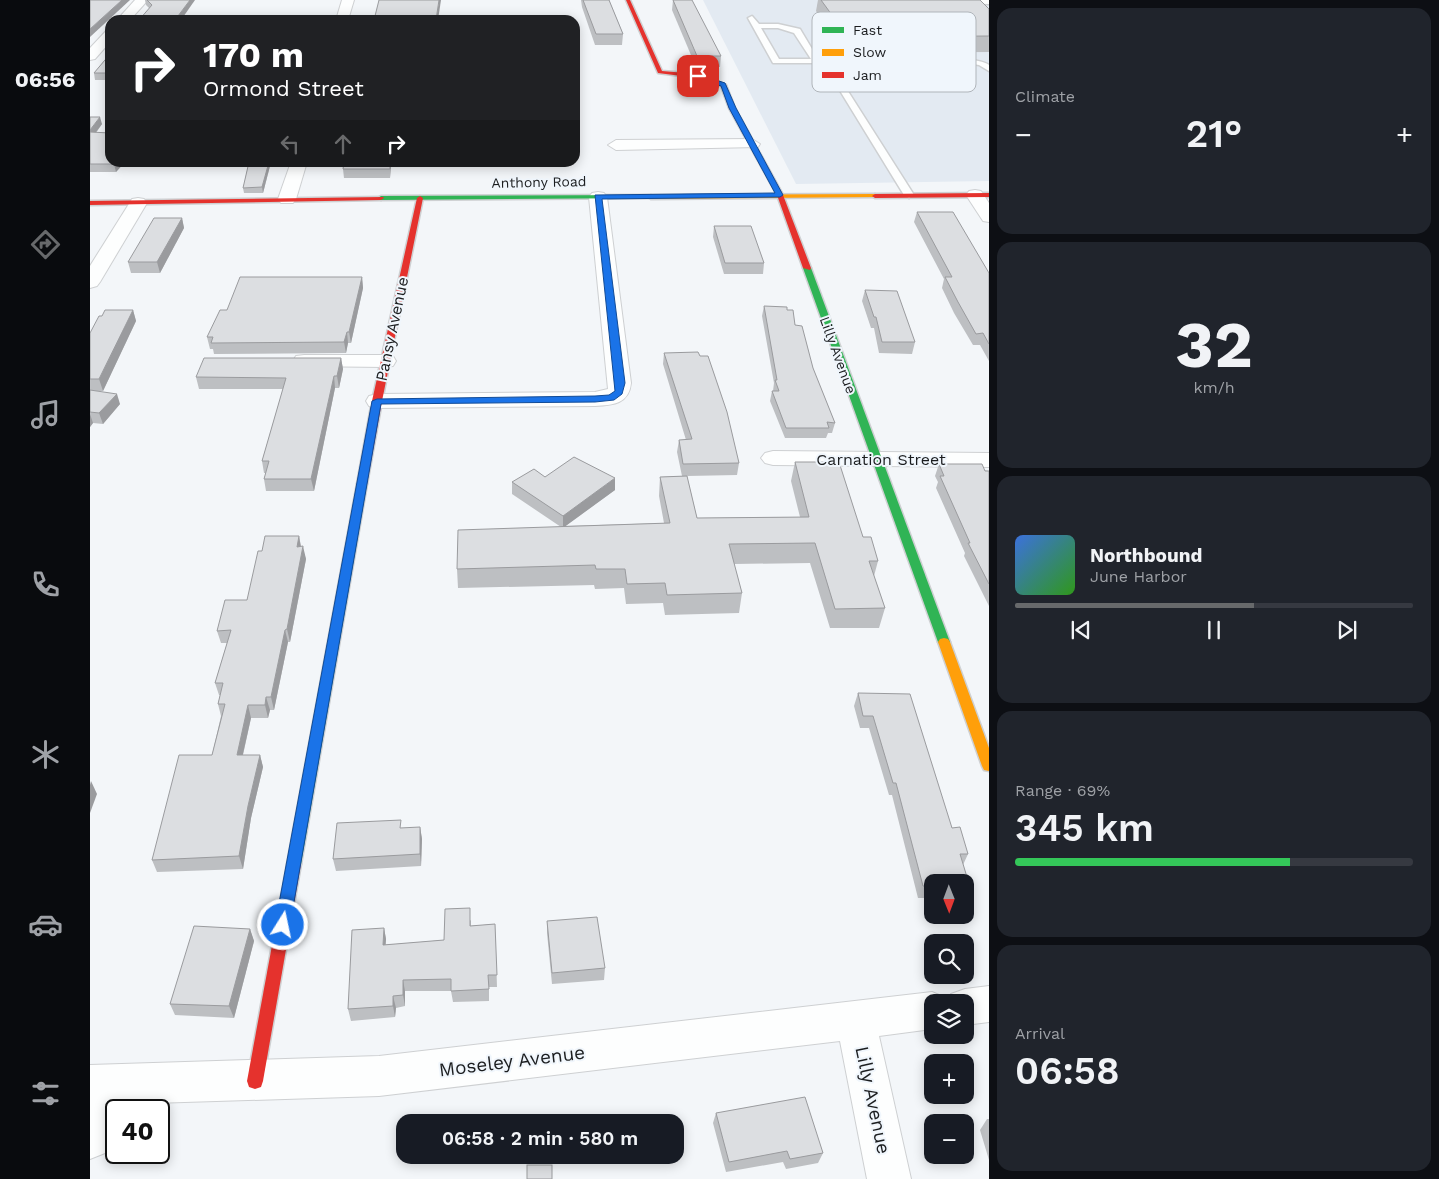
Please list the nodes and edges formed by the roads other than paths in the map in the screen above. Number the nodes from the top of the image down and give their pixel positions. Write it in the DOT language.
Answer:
graph roads {
  1 [pos="142,0"];
  2 [pos="348,0"];
  3 [pos="628,0"];
  4 [pos="989,2"];
  5 [pos="949,3"];
  6 [pos="128,15"];
  7 [pos="344,15"];
  8 [pos="752,18"];
  9 [pos="756,26"];
  10 [pos="105,39"];
  11 [pos="812,51"];
  12 [pos="90,55"];
  13 [pos="812,61"];
  14 [pos="976,62"];
  15 [pos="989,69"];
  16 [pos="841,92"];
  17 [pos="752,144"];
  18 [pos="616,146"];
  19 [pos="297,167"];
  20 [pos="780,195"];
  21 [pos="909,195"];
  22 [pos="982,195"];
  23 [pos="598,197"];
  24 [pos="420,198"];
  25 [pos="287,199"];
  26 [pos="90,203"];
  27 [pos="138,203"];
  28 [pos="989,217"];
  29 [pos="90,282"];
  30 [pos="288,361"];
  31 [pos="385,361"];
  32 [pos="377,401"];
  33 [pos="773,458"];
  34 [pos="876,459"];
  35 [pos="989,460"];
  36 [pos="989,766"];
  37 [pos="989,1004"];
  38 [pos="974,1006"];
  39 [pos="924,1012"];
  40 [pos="856,1022"];
  41 [pos="255,1080"];
  42 [pos="98,1085"];
  43 [pos="90,1138"];
  44 [pos="890,1179"];
  1 -- 6 [label="street"];
  2 -- 7 [label="street"];
  3 -- 17 [label="street, Lilly Avenue"];
  4 -- 5 [label="lane"];
  8 -- 9 [label="lane"];
  9 -- 11 [label="lane"];
  9 -- 13 [label="lane"];
  10 -- 12 [label="street"];
  14 -- 15 [label="lane"];
  16 -- 21 [label="lane"];
  17 -- 18 [label="street"];
  17 -- 20 [label="street, Lilly Avenue"];
  19 -- 25 [label="street"];
  20 -- 21 [label="street, Anthony Road"];
  20 -- 23 [label="street, Anthony Road"];
  20 -- 34 [label="street, Lilly Avenue"];
  21 -- 22 [label="street, Anthony Road"];
  22 -- 28 [label="street"];
  23 -- 24 [label="street, Anthony Road"];
  23 -- 32 [label="street"];
  24 -- 25 [label="street, Anthony Road"];
  24 -- 31 [label="street, Pansy Avenue"];
  25 -- 27 [label="street, Anthony Road"];
  26 -- 27 [label="street, Anthony Road"];
  27 -- 29 [label="street"];
  30 -- 31 [label="street"];
  31 -- 32 [label="street, Pansy Avenue"];
  32 -- 41 [label="street, Pansy Avenue"];
  33 -- 34 [label="street, Carnation Street"];
  34 -- 35 [label="street, Carnation Street"];
  34 -- 36 [label="street, Lilly Avenue"];
  37 -- 38 [label="street"];
  39 -- 40 [label="street, Moseley Avenue"];
  40 -- 41 [label="street, Moseley Avenue"];
  40 -- 44 [label="street, Lilly Avenue"];
  41 -- 42 [label="street, Moseley Avenue"];
  42 -- 43 [label="street"];
}
